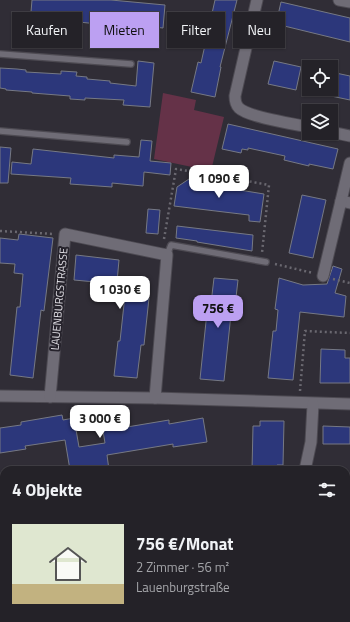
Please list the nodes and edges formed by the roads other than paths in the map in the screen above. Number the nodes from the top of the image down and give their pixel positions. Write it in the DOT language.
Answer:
graph roads {
  1 [pos="257,0"];
  2 [pos="339,0"];
  3 [pos="350,2"];
  4 [pos="0,54"];
  5 [pos="130,64"];
  6 [pos="302,125"];
  7 [pos="0,131"];
  8 [pos="338,133"];
  9 [pos="350,136"];
  10 [pos="127,142"];
  11 [pos="350,163"];
  12 [pos="346,202"];
  13 [pos="164,254"];
  14 [pos="264,262"];
  15 [pos="323,276"];
  16 [pos="0,396"];
  17 [pos="50,397"];
  18 [pos="155,398"];
  19 [pos="313,404"];
  20 [pos="350,404"];
  21 [pos="306,466"];
  1 -- 6 [label="street"];
  2 -- 3 [label="street"];
  4 -- 5 [label="lane"];
  7 -- 10 [label="lane"];
  8 -- 9 [label="street"];
  11 -- 12 [label="street"];
  12 -- 15 [label="street"];
  13 -- 14 [label="lane"];
  13 -- 17 [label="street, LAUENBURGSTRASSE"];
  13 -- 18 [label="street"];
  16 -- 17 [label="street"];
  17 -- 18 [label="street"];
  18 -- 19 [label="street"];
  19 -- 20 [label="street"];
  19 -- 21 [label="street"];
}
